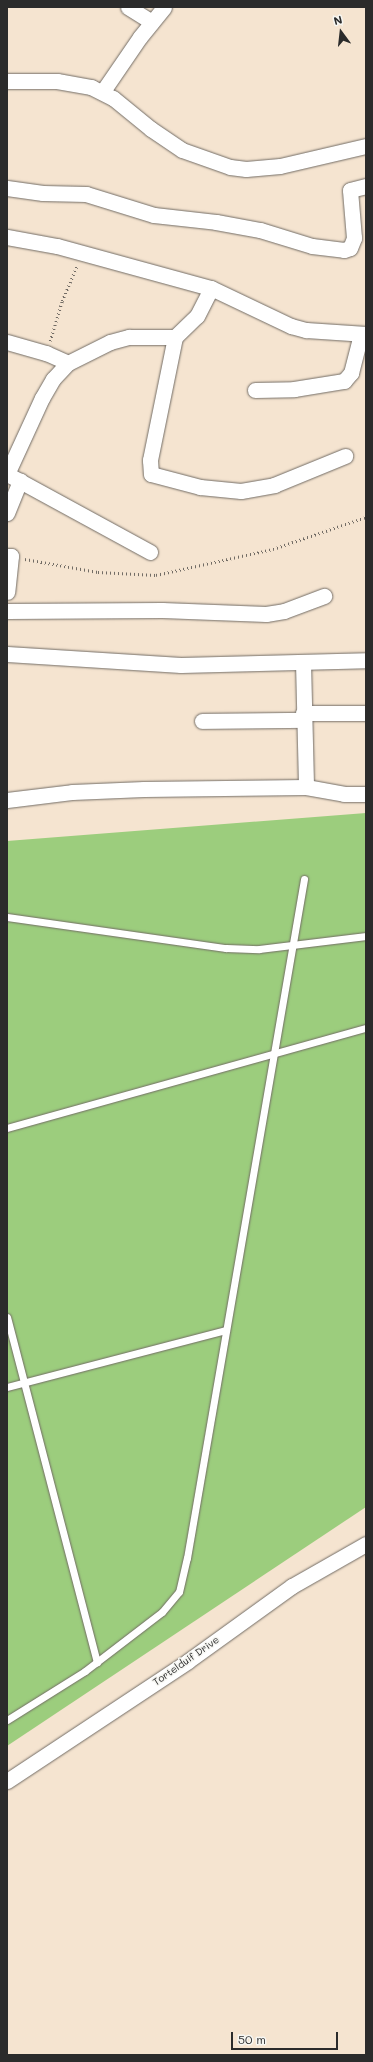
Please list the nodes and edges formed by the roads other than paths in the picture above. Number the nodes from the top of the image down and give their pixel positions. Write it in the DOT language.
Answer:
graph roads {
  1 [pos="128,7"];
  2 [pos="164,7"];
  3 [pos="152,22"];
  4 [pos="7,81"];
  5 [pos="103,91"];
  6 [pos="366,146"];
  7 [pos="366,186"];
  8 [pos="7,188"];
  9 [pos="7,237"];
  10 [pos="211,288"];
  11 [pos="364,334"];
  12 [pos="175,337"];
  13 [pos="7,342"];
  14 [pos="68,363"];
  15 [pos="255,390"];
  16 [pos="345,456"];
  17 [pos="7,474"];
  18 [pos="20,481"];
  19 [pos="7,513"];
  20 [pos="150,552"];
  21 [pos="9,556"];
  22 [pos="7,592"];
  23 [pos="324,596"];
  24 [pos="7,611"];
  25 [pos="7,654"];
  26 [pos="366,660"];
  27 [pos="303,662"];
  28 [pos="366,713"];
  29 [pos="303,716"];
  30 [pos="202,721"];
  31 [pos="306,787"];
  32 [pos="366,794"];
  33 [pos="7,800"];
  34 [pos="304,879"];
  35 [pos="7,917"];
  36 [pos="366,936"];
  37 [pos="293,946"];
  38 [pos="366,1028"];
  39 [pos="274,1052"];
  40 [pos="7,1128"];
  41 [pos="7,1317"];
  42 [pos="226,1330"];
  43 [pos="24,1383"];
  44 [pos="7,1387"];
  45 [pos="366,1544"];
  46 [pos="97,1662"];
  47 [pos="7,1720"];
  48 [pos="7,1781"];
  1 -- 3 [label="street"];
  2 -- 3 [label="street"];
  3 -- 5 [label="street"];
  4 -- 5 [label="street"];
  5 -- 6 [label="street"];
  7 -- 8 [label="street"];
  9 -- 10 [label="street"];
  10 -- 11 [label="street"];
  10 -- 12 [label="street"];
  11 -- 15 [label="street"];
  12 -- 14 [label="street"];
  12 -- 16 [label="street"];
  13 -- 14 [label="street"];
  14 -- 17 [label="street"];
  17 -- 18 [label="street"];
  18 -- 19 [label="street"];
  18 -- 20 [label="street"];
  21 -- 22 [label="street"];
  23 -- 24 [label="street"];
  25 -- 27 [label="street"];
  26 -- 27 [label="street"];
  27 -- 29 [label="street"];
  28 -- 29 [label="street"];
  29 -- 30 [label="street"];
  29 -- 31 [label="street"];
  31 -- 32 [label="street"];
  31 -- 33 [label="street"];
  34 -- 37 [label="lane"];
  35 -- 37 [label="lane"];
  36 -- 37 [label="lane"];
  37 -- 39 [label="lane"];
  38 -- 39 [label="lane"];
  39 -- 40 [label="lane"];
  39 -- 42 [label="lane"];
  41 -- 43 [label="lane"];
  42 -- 43 [label="lane"];
  42 -- 46 [label="lane"];
  43 -- 44 [label="lane"];
  43 -- 46 [label="lane"];
  45 -- 48 [label="street, Tortelduif Drive"];
  46 -- 47 [label="lane"];
}
